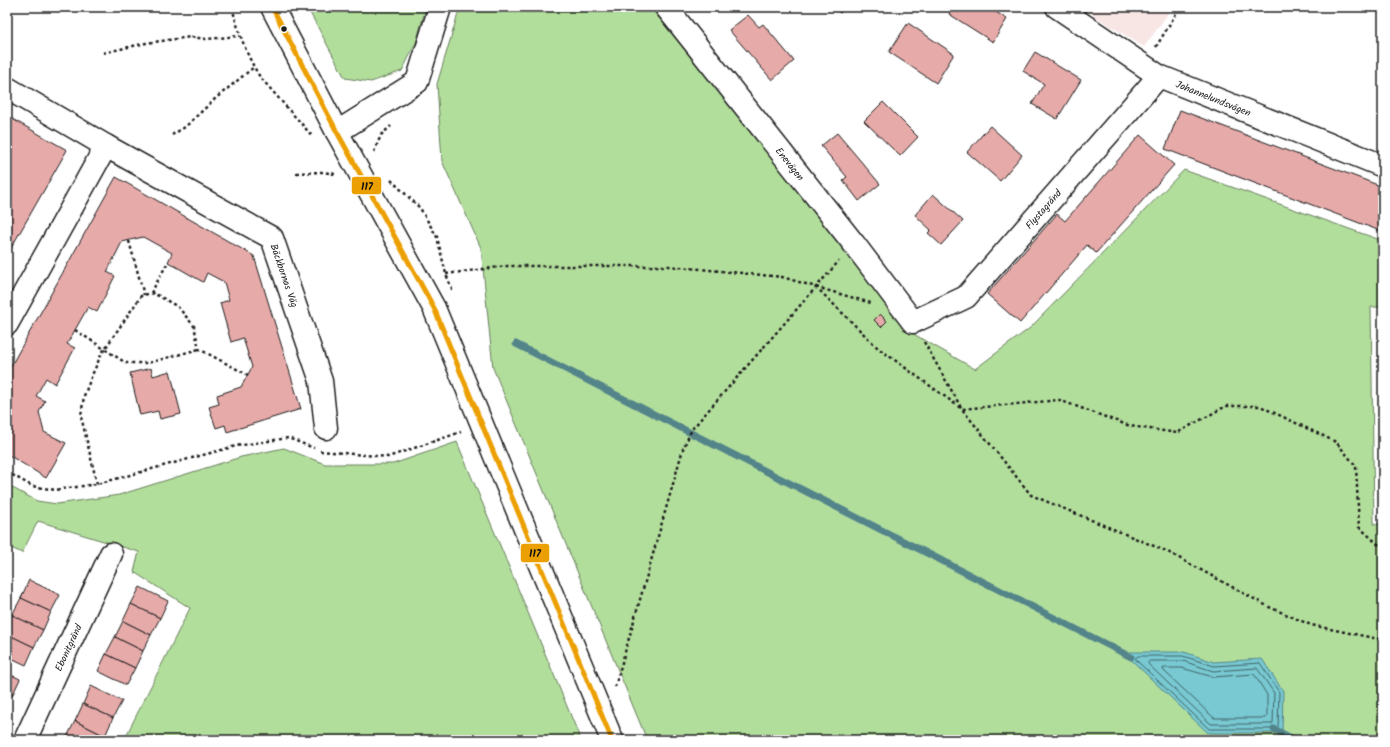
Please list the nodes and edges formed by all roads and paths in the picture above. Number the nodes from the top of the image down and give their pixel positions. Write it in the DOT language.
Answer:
graph roads {
  1 [pos="232,7"];
  2 [pos="272,7"];
  3 [pos="440,7"];
  4 [pos="666,7"];
  5 [pos="1057,7"];
  6 [pos="1180,7"];
  7 [pos="240,36"];
  8 [pos="103,53"];
  9 [pos="254,67"];
  10 [pos="1151,71"];
  11 [pos="7,88"];
  12 [pos="337,132"];
  13 [pos="172,135"];
  14 [pos="317,142"];
  15 [pos="106,146"];
  16 [pos="1383,166"];
  17 [pos="336,170"];
  18 [pos="296,173"];
  19 [pos="129,241"];
  20 [pos="854,244"];
  21 [pos="168,262"];
  22 [pos="446,274"];
  23 [pos="816,287"];
  24 [pos="151,293"];
  25 [pos="144,295"];
  26 [pos="897,302"];
  27 [pos="913,322"];
  28 [pos="7,324"];
  29 [pos="75,330"];
  30 [pos="199,349"];
  31 [pos="105,350"];
  32 [pos="248,375"];
  33 [pos="962,409"];
  34 [pos="326,428"];
  35 [pos="464,432"];
  36 [pos="7,472"];
  37 [pos="97,484"];
  38 [pos="1383,546"];
  39 [pos="111,554"];
  40 [pos="1383,640"];
  41 [pos="614,690"];
  42 [pos="25,740"];
  43 [pos="612,740"];
  1 -- 7 [label="path"];
  2 -- 12 [label="street"];
  3 -- 12 [label="street"];
  4 -- 20 [label="street, Enevägen"];
  5 -- 10 [label="street, Johannelundsvägen"];
  6 -- 10 [label="path"];
  7 -- 8 [label="path"];
  7 -- 9 [label="path"];
  9 -- 13 [label="path"];
  9 -- 14 [label="path"];
  10 -- 16 [label="street, Johannelundsvägen"];
  10 -- 27 [label="street, Flystagränd"];
  11 -- 15 [label="street, Bäckbornas Väg"];
  12 -- 43 [label="street"];
  15 -- 28 [label="street"];
  15 -- 34 [label="street, Bäckbornas Väg"];
  17 -- 18 [label="path"];
  19 -- 25 [label="path"];
  20 -- 23 [label="path"];
  20 -- 26 [label="street, Enevägen"];
  21 -- 24 [label="path"];
  22 -- 23 [label="path"];
  23 -- 26 [label="path"];
  23 -- 33 [label="path"];
  23 -- 41 [label="path"];
  24 -- 25 [label="path"];
  24 -- 30 [label="path"];
  25 -- 31 [label="path"];
  26 -- 27 [label="street, Enevägen"];
  27 -- 33 [label="path"];
  29 -- 31 [label="path"];
  30 -- 31 [label="path"];
  30 -- 32 [label="path"];
  31 -- 37 [label="path"];
  33 -- 38 [label="path"];
  33 -- 40 [label="path"];
  35 -- 37 [label="path"];
  36 -- 37 [label="path"];
  39 -- 42 [label="street, Ebonitgränd"];
}
